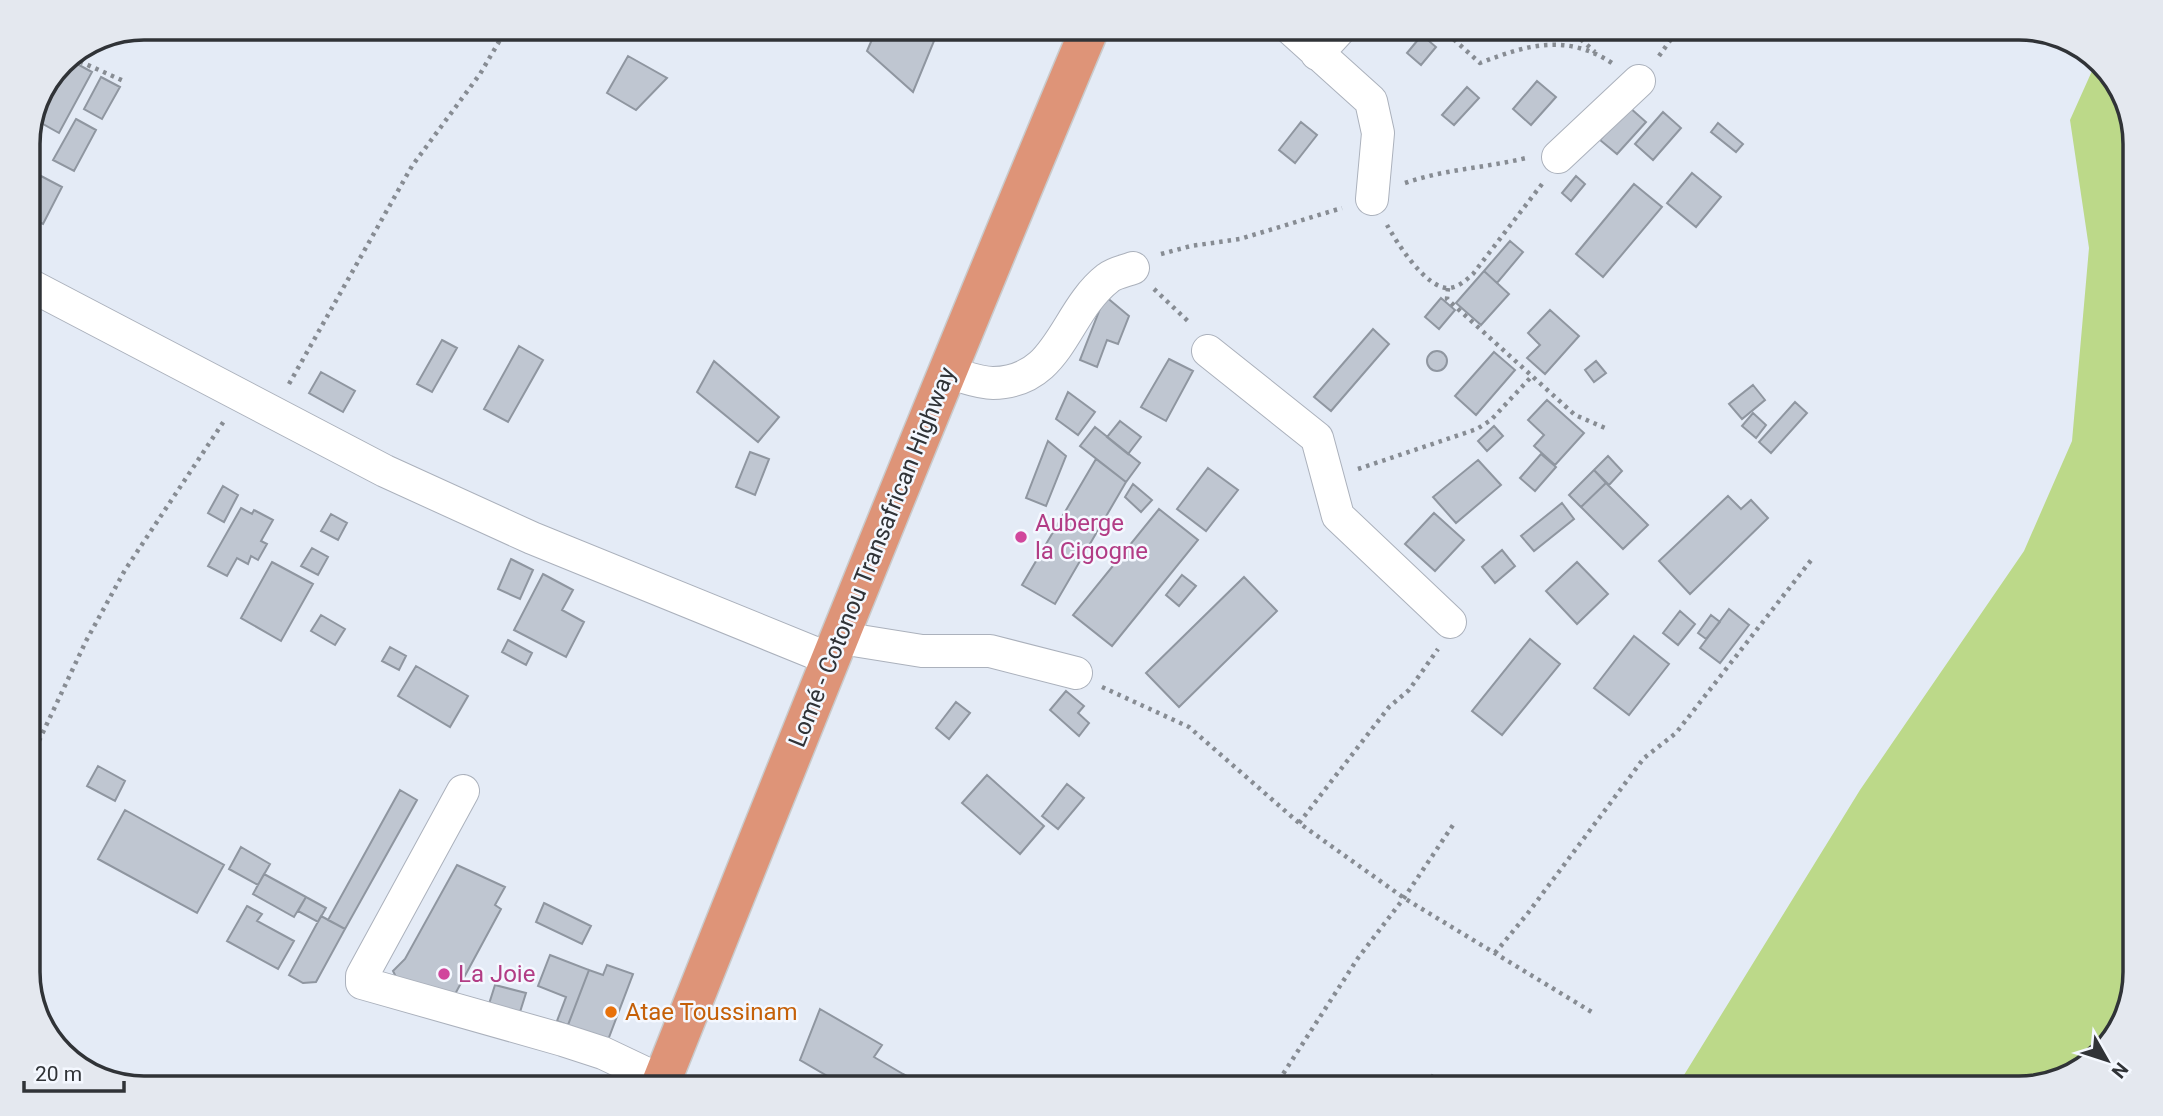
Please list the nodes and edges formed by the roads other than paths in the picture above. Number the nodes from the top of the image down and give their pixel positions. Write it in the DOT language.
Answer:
graph roads {
  1 [pos="1085,40"];
  2 [pos="1302,40"];
  3 [pos="1330,40"];
  4 [pos="1317,54"];
  5 [pos="1639,81"];
  6 [pos="1558,158"];
  7 [pos="1373,199"];
  8 [pos="1133,268"];
  9 [pos="40,290"];
  10 [pos="1208,351"];
  11 [pos="945,372"];
  12 [pos="1450,622"];
  13 [pos="836,649"];
  14 [pos="1076,673"];
  15 [pos="463,791"];
  16 [pos="645,1076"];
  17 [pos="665,1076"];
  1 -- 11 [label="highway, Lomé - Cotonou Transafrican Highway"];
  2 -- 4 [label="street"];
  3 -- 4 [label="street"];
  4 -- 7 [label="street"];
  5 -- 6 [label="street"];
  8 -- 11 [label="street"];
  9 -- 13 [label="street"];
  10 -- 12 [label="street"];
  11 -- 13 [label="highway, Lomé - Cotonou Transafrican Highway"];
  13 -- 14 [label="street"];
  13 -- 17 [label="highway, Lomé - Cotonou Transafrican Highway"];
  15 -- 16 [label="street"];
}
